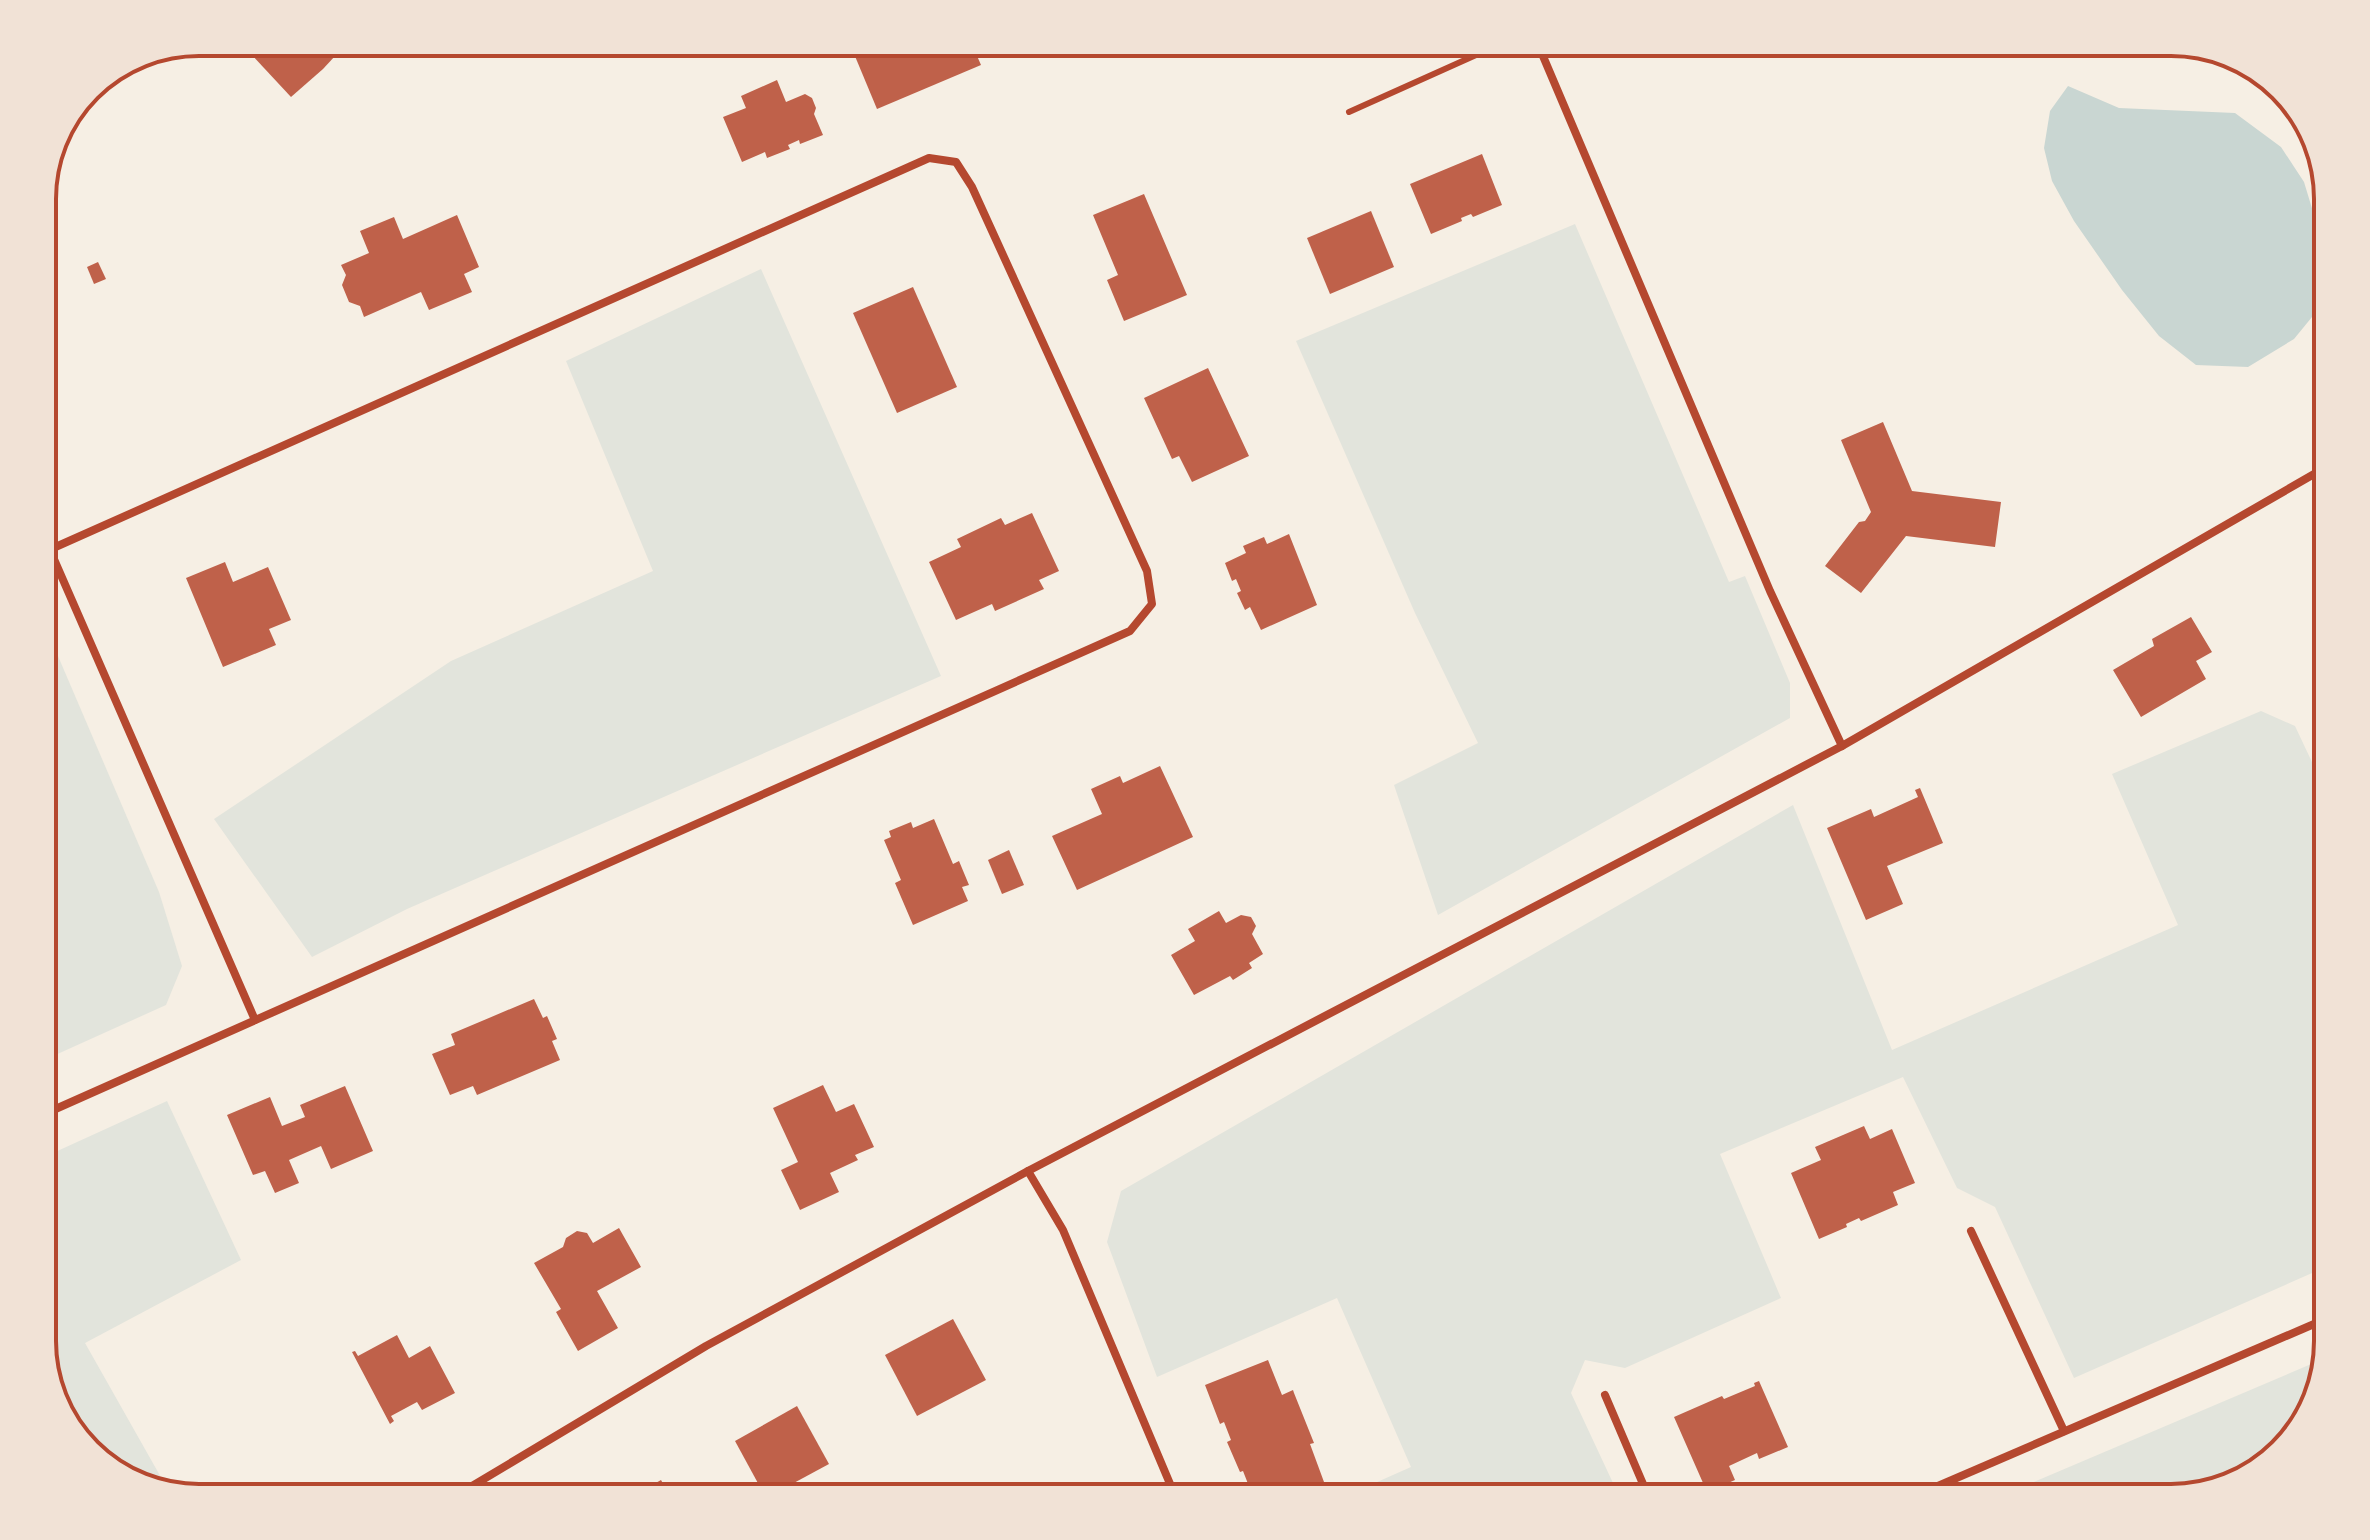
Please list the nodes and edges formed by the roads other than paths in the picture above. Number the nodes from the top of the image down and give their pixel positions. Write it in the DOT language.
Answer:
graph roads {
  1 [pos="1474,56"];
  2 [pos="1543,56"];
  3 [pos="1349,112"];
  4 [pos="2314,474"];
  5 [pos="56,548"];
  6 [pos="56,574"];
  7 [pos="1842,746"];
  8 [pos="255,1020"];
  9 [pos="56,1109"];
  10 [pos="1028,1171"];
  11 [pos="1971,1231"];
  12 [pos="2314,1324"];
  13 [pos="1605,1395"];
  14 [pos="2064,1431"];
  15 [pos="475,1484"];
  16 [pos="1170,1484"];
  17 [pos="1643,1484"];
  18 [pos="1942,1484"];
  1 -- 3 [label="lane"];
  2 -- 7 [label="street"];
  4 -- 7 [label="street"];
  5 -- 8 [label="street"];
  6 -- 8 [label="street"];
  7 -- 10 [label="street"];
  8 -- 9 [label="street"];
  10 -- 15 [label="street"];
  10 -- 16 [label="street"];
  11 -- 14 [label="street"];
  12 -- 14 [label="street"];
  13 -- 17 [label="street"];
  14 -- 18 [label="street"];
}
